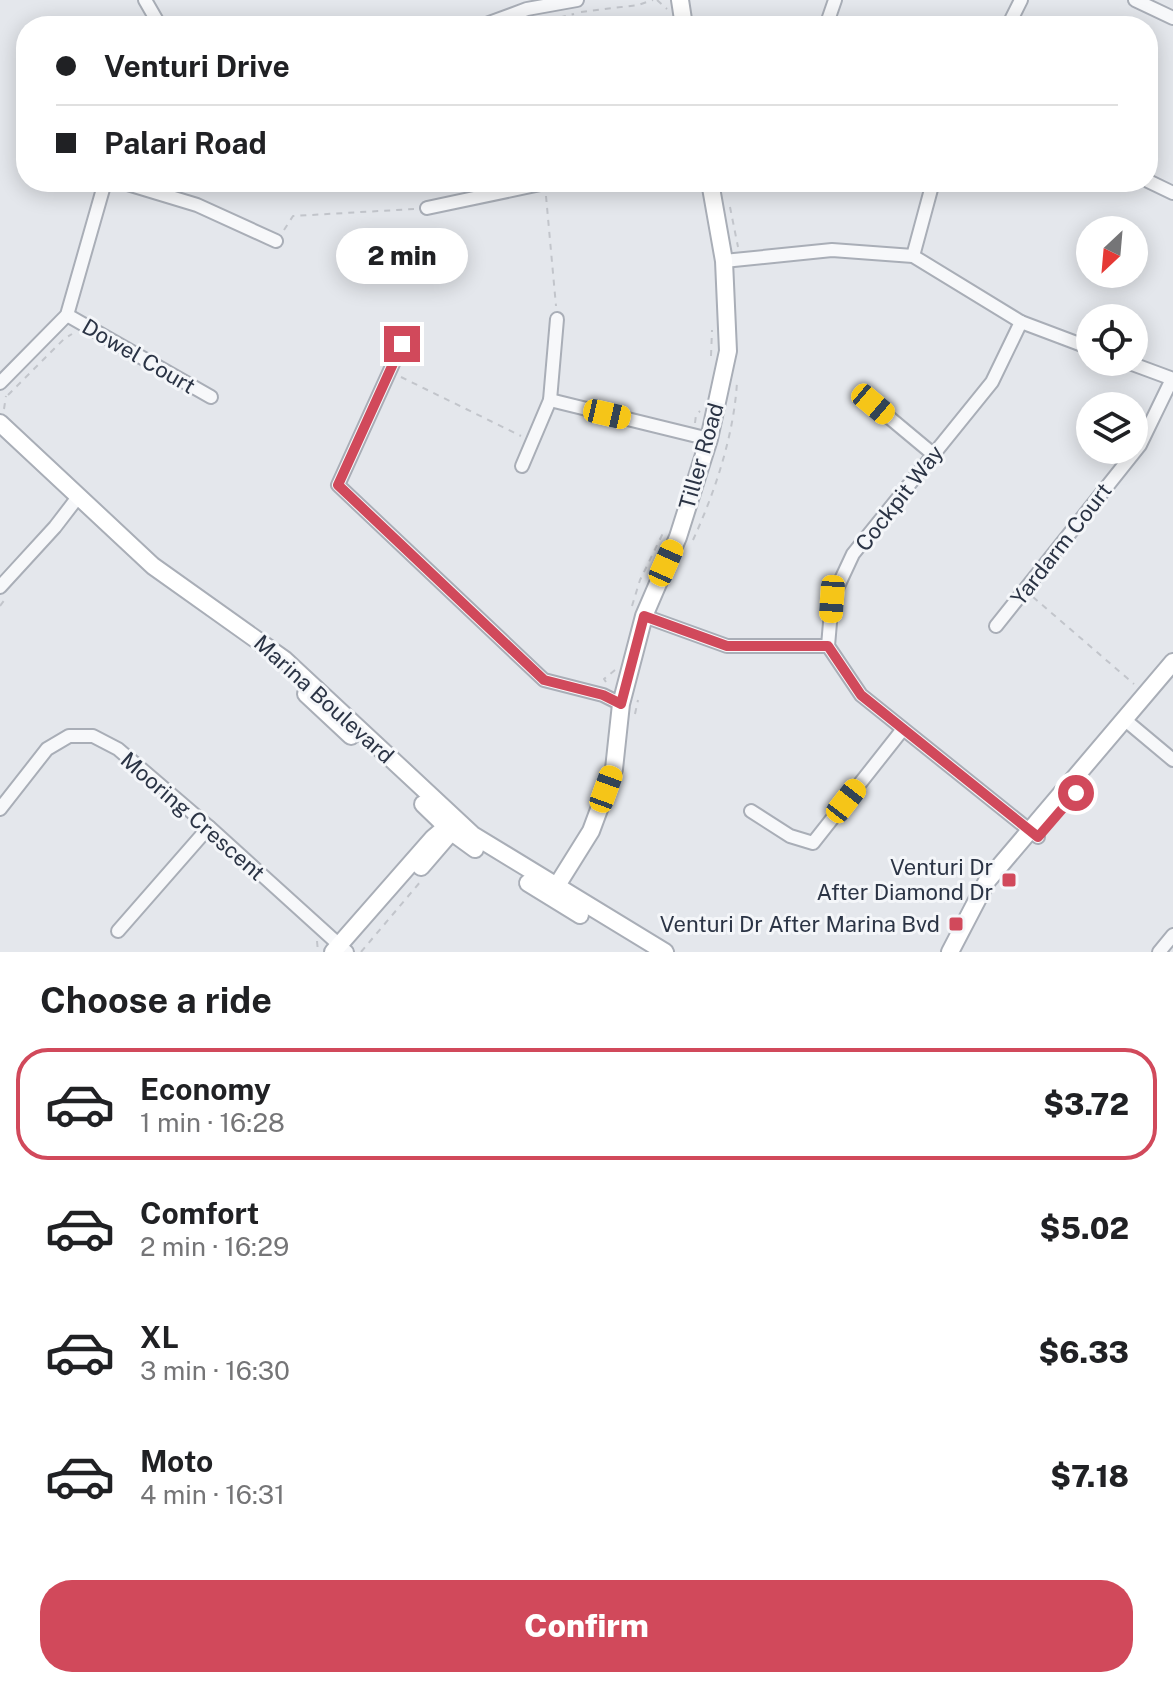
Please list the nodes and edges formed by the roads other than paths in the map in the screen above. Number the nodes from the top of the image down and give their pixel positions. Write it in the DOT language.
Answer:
graph roads {
  1 [pos="577,0"];
  2 [pos="1135,0"];
  3 [pos="527,5"];
  4 [pos="503,16"];
  5 [pos="1173,18"];
  6 [pos="102,192"];
  7 [pos="154,192"];
  8 [pos="504,192"];
  9 [pos="712,192"];
  10 [pos="930,192"];
  11 [pos="427,208"];
  12 [pos="276,241"];
  13 [pos="913,256"];
  14 [pos="724,261"];
  15 [pos="67,315"];
  16 [pos="557,319"];
  17 [pos="1021,322"];
  18 [pos="1076,343"];
  19 [pos="402,344"];
  20 [pos="1148,370"];
  21 [pos="1173,379"];
  22 [pos="0,383"];
  23 [pos="211,397"];
  24 [pos="550,400"];
  25 [pos="873,404"];
  26 [pos="0,423"];
  27 [pos="0,438"];
  28 [pos="709,439"];
  29 [pos="933,454"];
  30 [pos="522,466"];
  31 [pos="75,501"];
  32 [pos="0,587"];
  33 [pos="638,612"];
  34 [pos="996,626"];
  35 [pos="828,646"];
  36 [pos="1173,662"];
  37 [pos="1173,676"];
  38 [pos="621,704"];
  39 [pos="1128,723"];
  40 [pos="903,729"];
  41 [pos="1173,760"];
  42 [pos="0,809"];
  43 [pos="751,811"];
  44 [pos="453,825"];
  45 [pos="209,827"];
  46 [pos="1034,834"];
  47 [pos="554,892"];
  48 [pos="118,931"];
  49 [pos="1173,935"];
  50 [pos="342,950"];
  51 [pos="643,952"];
  52 [pos="665,952"];
  53 [pos="950,952"];
  54 [pos="961,952"];
  55 [pos="1159,952"];
  1 -- 3 [label="street"];
  2 -- 5 [label="street"];
  3 -- 4 [label="street"];
  6 -- 15 [label="street"];
  7 -- 12 [label="street"];
  8 -- 11 [label="street"];
  9 -- 14 [label="street, Tiller Road"];
  10 -- 13 [label="street"];
  13 -- 14 [label="street"];
  13 -- 17 [label="street"];
  14 -- 28 [label="street, Tiller Road"];
  15 -- 22 [label="street"];
  15 -- 23 [label="street, Dowel Court"];
  16 -- 24 [label="street"];
  17 -- 18 [label="street"];
  17 -- 29 [label="street, Cockpit Way"];
  19 -- 38 [label="street"];
  20 -- 21 [label="street"];
  21 -- 34 [label="street, Yardarm Court"];
  24 -- 28 [label="street"];
  24 -- 30 [label="street"];
  25 -- 29 [label="street"];
  26 -- 31 [label="street, Marina Boulevard"];
  27 -- 31 [label="street, Marina Boulevard"];
  28 -- 33 [label="street, Tiller Road"];
  29 -- 35 [label="street, Cockpit Way"];
  31 -- 32 [label="street"];
  31 -- 44 [label="street, Marina Boulevard"];
  33 -- 35 [label="street"];
  33 -- 38 [label="street, Tiller Road"];
  35 -- 40 [label="street"];
  36 -- 39 [label="street"];
  37 -- 39 [label="street"];
  38 -- 47 [label="street, Tiller Road"];
  39 -- 41 [label="street"];
  39 -- 46 [label="street"];
  40 -- 43 [label="street"];
  40 -- 46 [label="street"];
  42 -- 45 [label="street, Mooring Crescent"];
  44 -- 47 [label="street, Marina Boulevard"];
  44 -- 50 [label="street"];
  45 -- 48 [label="street"];
  45 -- 50 [label="street, Mooring Crescent"];
  46 -- 53 [label="street"];
  46 -- 54 [label="street"];
  47 -- 51 [label="street, Marina Boulevard"];
  47 -- 52 [label="street, Marina Boulevard"];
  49 -- 55 [label="street"];
}
